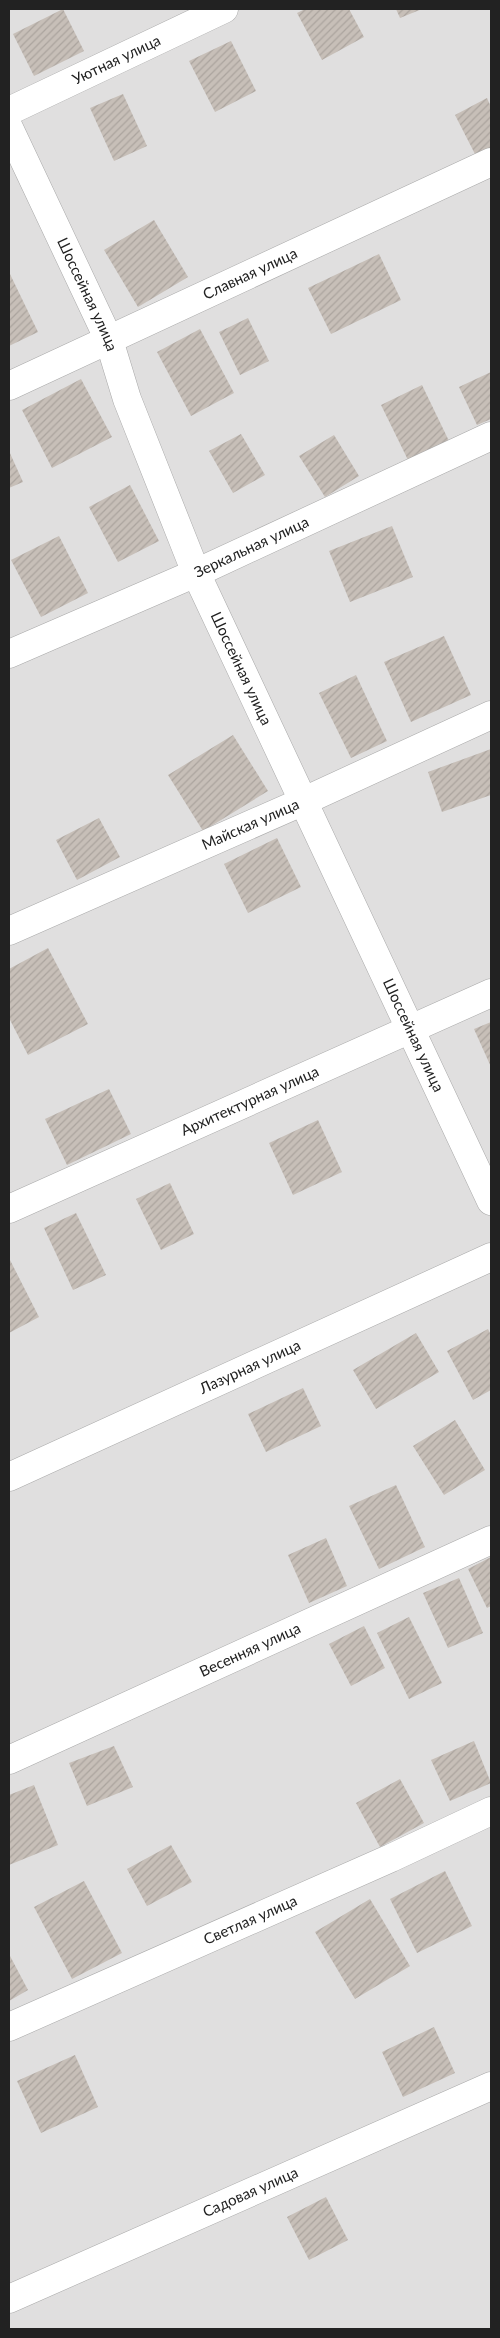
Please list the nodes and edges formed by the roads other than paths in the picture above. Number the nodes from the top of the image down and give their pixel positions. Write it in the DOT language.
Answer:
graph roads {
  1 [pos="224,9"];
  2 [pos="9,111"];
  3 [pos="9,128"];
  4 [pos="491,162"];
  5 [pos="109,340"];
  6 [pos="9,386"];
  7 [pos="491,436"];
  8 [pos="196,573"];
  9 [pos="9,654"];
  10 [pos="491,715"];
  11 [pos="304,801"];
  12 [pos="9,930"];
  13 [pos="491,993"];
  14 [pos="412,1029"];
  15 [pos="491,1200"];
  16 [pos="9,1209"];
  17 [pos="491,1257"];
  18 [pos="9,1476"];
  19 [pos="491,1540"];
  20 [pos="9,1760"];
  21 [pos="491,1811"];
  22 [pos="9,2027"];
  23 [pos="491,2086"];
  24 [pos="9,2299"];
  1 -- 2 [label="street, Уютная улица"];
  3 -- 5 [label="street, Шоссейная улица"];
  4 -- 5 [label="street, Славная улица"];
  5 -- 6 [label="street, Славная улица"];
  5 -- 8 [label="street, Шоссейная улица"];
  7 -- 8 [label="street, Зеркальная улица"];
  8 -- 9 [label="street, Зеркальная улица"];
  8 -- 11 [label="street, Шоссейная улица"];
  10 -- 11 [label="street, Майская улица"];
  11 -- 12 [label="street, Майская улица"];
  11 -- 14 [label="street, Шоссейная улица"];
  13 -- 14 [label="street, Архитектурная улица"];
  14 -- 15 [label="street, Шоссейная улица"];
  14 -- 16 [label="street, Архитектурная улица"];
  17 -- 18 [label="street, Лазурная улица"];
  19 -- 20 [label="street, Весенняя улица"];
  21 -- 22 [label="street, Светлая улица"];
  23 -- 24 [label="street, Садовая улица"];
}
